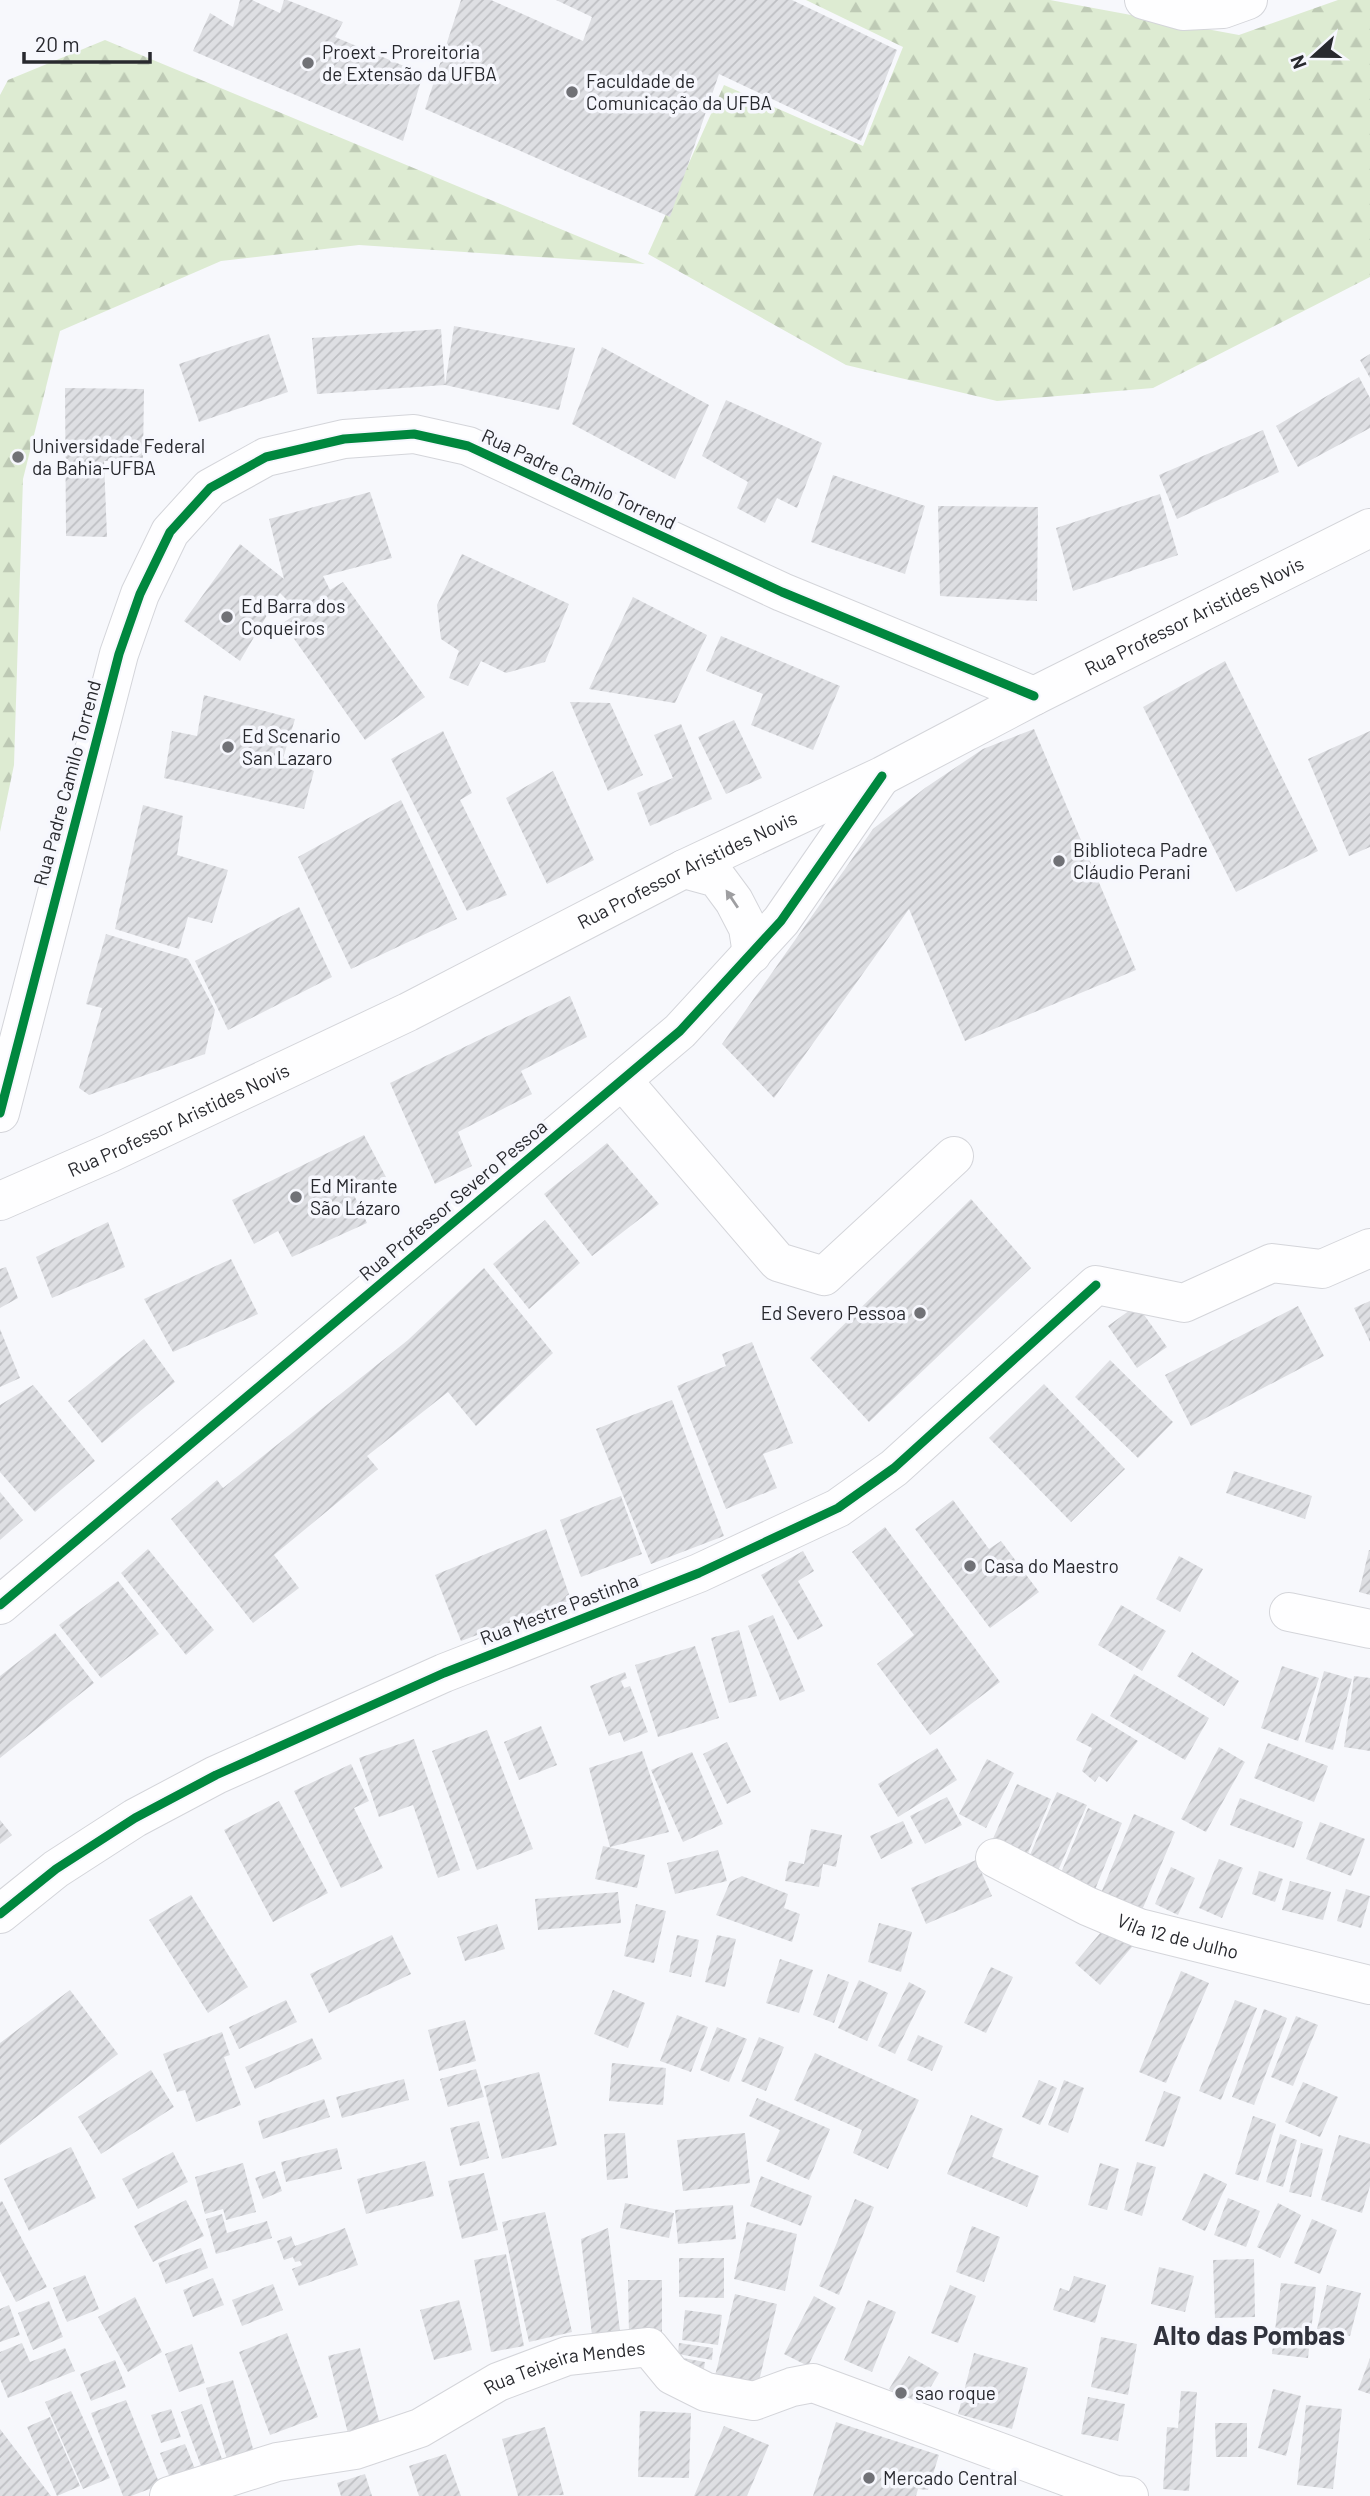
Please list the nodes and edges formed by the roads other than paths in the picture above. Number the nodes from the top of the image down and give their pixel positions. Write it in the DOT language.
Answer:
graph roads {
  1 [pos="1144,0"];
  2 [pos="1248,0"];
  3 [pos="1370,528"];
  4 [pos="1034,696"];
  5 [pos="882,776"];
  6 [pos="684,869"];
  7 [pos="752,954"];
  8 [pos="622,1080"];
  9 [pos="0,1113"];
  10 [pos="954,1156"];
  11 [pos="0,1201"];
  12 [pos="1370,1248"];
  13 [pos="0,1605"];
  14 [pos="1289,1612"];
  15 [pos="1370,1629"];
  16 [pos="995,1858"];
  17 [pos="0,1914"];
  18 [pos="1370,1985"];
  19 [pos="169,2496"];
  20 [pos="1129,2496"];
  1 -- 2 [label="street"];
  3 -- 4 [label="street, Rua Professor Aristides Novis"];
  4 -- 5 [label="street, Rua Professor Aristides Novis"];
  4 -- 9 [label="street, Rua Padre Camilo Torrend"];
  5 -- 6 [label="street, Rua Professor Aristides Novis"];
  5 -- 7 [label="street, Rua Professor Severo Pessoa"];
  7 -- 6 [label="street, one-way"];
  6 -- 11 [label="street, Rua Professor Aristides Novis"];
  7 -- 8 [label="street, Rua Professor Severo Pessoa"];
  8 -- 10 [label="street"];
  8 -- 13 [label="street, Rua Professor Severo Pessoa"];
  12 -- 17 [label="street, Rua Mestre Pastinha"];
  14 -- 15 [label="street"];
  16 -- 18 [label="street, Vila 12 de Julho"];
  19 -- 20 [label="street, Rua Teixeira Mendes"];
}
